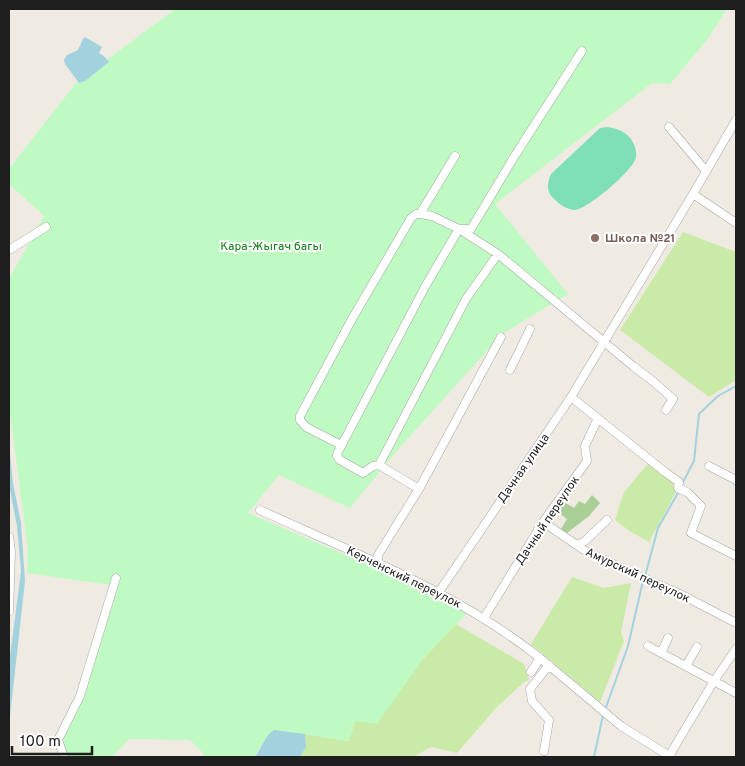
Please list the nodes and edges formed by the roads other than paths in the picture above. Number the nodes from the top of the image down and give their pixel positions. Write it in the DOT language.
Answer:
graph roads {
  1 [pos="582,51"];
  2 [pos="736,120"];
  3 [pos="669,127"];
  4 [pos="456,156"];
  5 [pos="706,171"];
  6 [pos="693,194"];
  7 [pos="420,214"];
  8 [pos="736,223"];
  9 [pos="46,227"];
  10 [pos="459,229"];
  11 [pos="9,250"];
  12 [pos="498,254"];
  13 [pos="530,329"];
  14 [pos="501,338"];
  15 [pos="605,342"];
  16 [pos="510,370"];
  17 [pos="571,397"];
  18 [pos="666,410"];
  19 [pos="598,418"];
  20 [pos="341,445"];
  21 [pos="379,465"];
  22 [pos="709,466"];
  23 [pos="736,480"];
  24 [pos="419,488"];
  25 [pos="260,510"];
  26 [pos="607,520"];
  27 [pos="544,522"];
  28 [pos="9,537"];
  29 [pos="577,545"];
  30 [pos="736,556"];
  31 [pos="378,564"];
  32 [pos="116,578"];
  33 [pos="439,592"];
  34 [pos="9,611"];
  35 [pos="484,618"];
  36 [pos="736,623"];
  37 [pos="668,638"];
  38 [pos="648,646"];
  39 [pos="697,647"];
  40 [pos="736,649"];
  41 [pos="660,653"];
  42 [pos="540,658"];
  43 [pos="549,665"];
  44 [pos="686,666"];
  45 [pos="531,672"];
  46 [pos="714,681"];
  47 [pos="736,693"];
  48 [pos="544,751"];
  49 [pos="64,757"];
  50 [pos="670,757"];
  1 -- 10 [label="street"];
  2 -- 5 [label="street, Дачная улица"];
  3 -- 5 [label="street"];
  4 -- 7 [label="street"];
  5 -- 6 [label="street, Дачная улица"];
  6 -- 8 [label="street"];
  6 -- 15 [label="street, Дачная улица"];
  7 -- 10 [label="street"];
  7 -- 20 [label="street"];
  9 -- 11 [label="street"];
  10 -- 12 [label="street"];
  10 -- 20 [label="street"];
  12 -- 15 [label="street"];
  12 -- 21 [label="street"];
  13 -- 16 [label="street"];
  14 -- 24 [label="street"];
  15 -- 17 [label="street, Дачная улица"];
  15 -- 18 [label="street"];
  17 -- 19 [label="street"];
  17 -- 33 [label="street, Дачная улица"];
  19 -- 27 [label="street, Дачный переулок"];
  19 -- 30 [label="street"];
  20 -- 21 [label="street"];
  21 -- 24 [label="street"];
  22 -- 23 [label="street"];
  24 -- 31 [label="street"];
  25 -- 31 [label="street, Керченский переулок"];
  26 -- 29 [label="street"];
  27 -- 29 [label="street, Амурский переулок"];
  27 -- 35 [label="street, Дачный переулок"];
  28 -- 34 [label="street"];
  29 -- 36 [label="street, Амурский переулок"];
  31 -- 33 [label="street, Керченский переулок"];
  32 -- 49 [label="street"];
  33 -- 35 [label="street, Керченский переулок"];
  35 -- 42 [label="street, Керченский переулок"];
  37 -- 41 [label="street"];
  38 -- 41 [label="street"];
  39 -- 44 [label="street"];
  40 -- 46 [label="street"];
  41 -- 44 [label="street"];
  42 -- 43 [label="street, Керченский переулок"];
  42 -- 45 [label="street"];
  43 -- 48 [label="street"];
  43 -- 50 [label="street, Керченский переулок"];
  44 -- 46 [label="street"];
  46 -- 47 [label="street"];
  46 -- 50 [label="street"];
}
